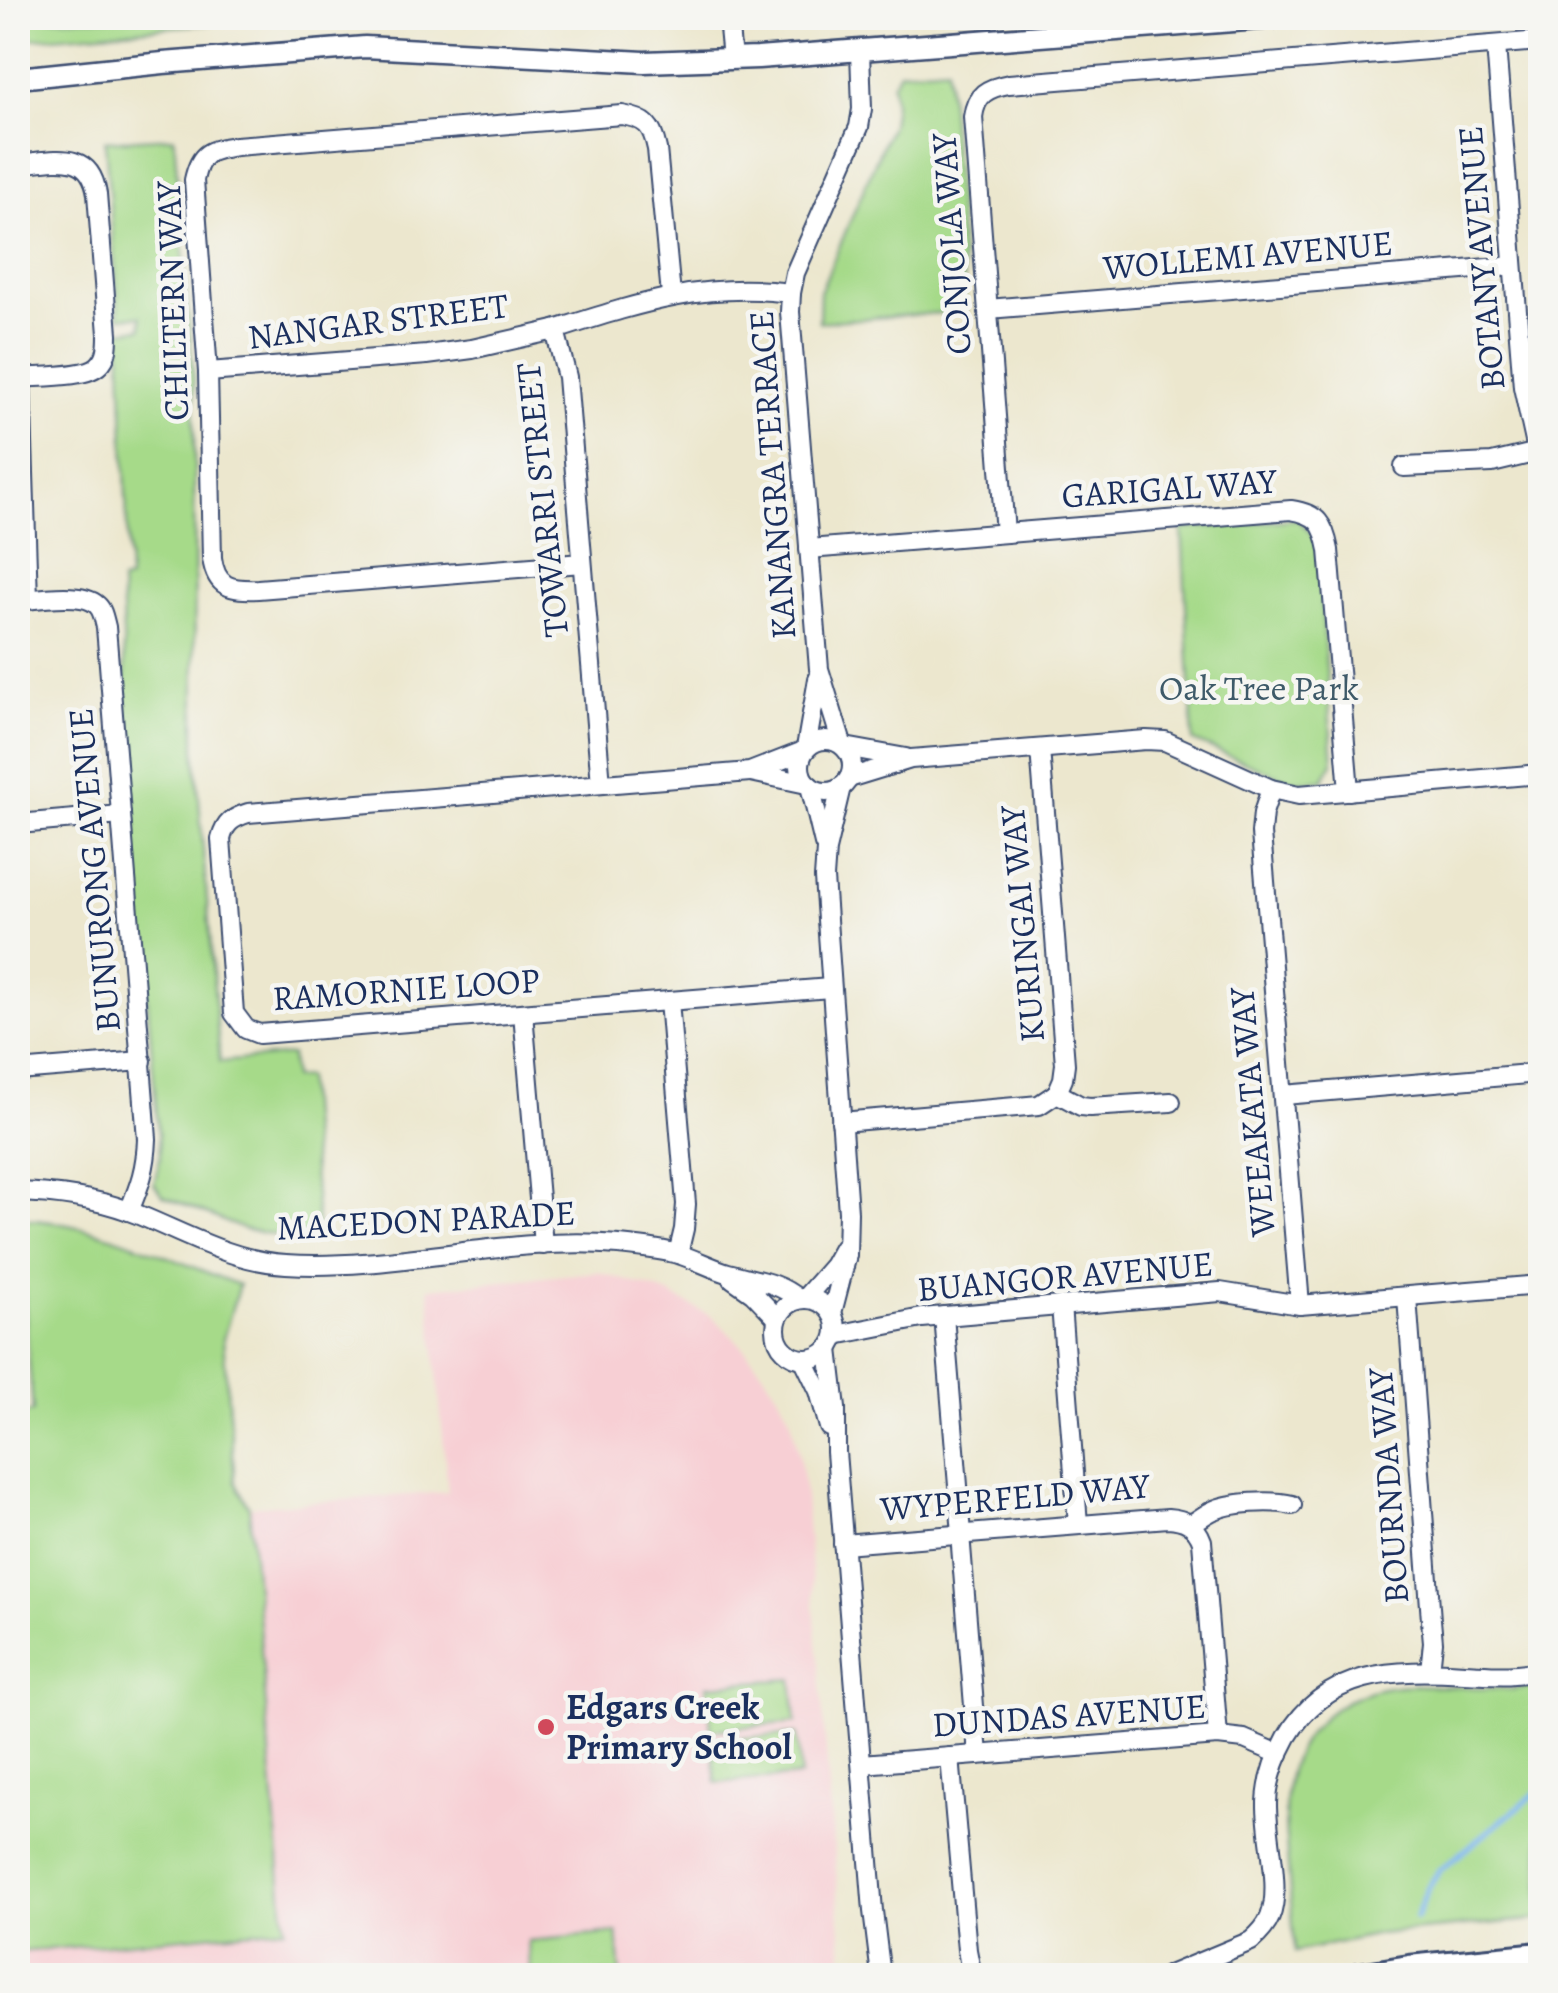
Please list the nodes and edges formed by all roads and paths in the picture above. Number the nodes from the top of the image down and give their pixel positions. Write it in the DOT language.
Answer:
graph roads {
  1 [pos="728,18"];
  2 [pos="1272,18"];
  3 [pos="1540,41"];
  4 [pos="1496,45"];
  5 [pos="860,51"];
  6 [pos="732,59"];
  7 [pos="18,78"];
  8 [pos="18,164"];
  9 [pos="1512,266"];
  10 [pos="791,293"];
  11 [pos="671,295"];
  12 [pos="988,309"];
  13 [pos="556,330"];
  14 [pos="208,372"];
  15 [pos="19,378"];
  16 [pos="1537,431"];
  17 [pos="1539,458"];
  18 [pos="1404,467"];
  19 [pos="1006,533"];
  20 [pos="810,549"];
  21 [pos="582,562"];
  22 [pos="23,600"];
  23 [pos="819,669"];
  24 [pos="844,746"];
  25 [pos="1040,749"];
  26 [pos="805,750"];
  27 [pos="912,759"];
  28 [pos="750,772"];
  29 [pos="1540,774"];
  30 [pos="845,783"];
  31 [pos="601,784"];
  32 [pos="808,785"];
  33 [pos="1271,789"];
  34 [pos="1349,790"];
  35 [pos="121,815"];
  36 [pos="18,824"];
  37 [pos="826,850"];
  38 [pos="830,988"];
  39 [pos="669,1001"];
  40 [pos="523,1013"];
  41 [pos="142,1061"];
  42 [pos="18,1071"];
  43 [pos="1540,1072"];
  44 [pos="1057,1094"];
  45 [pos="1284,1095"];
  46 [pos="1171,1102"];
  47 [pos="841,1122"];
  48 [pos="18,1192"];
  49 [pos="129,1212"];
  50 [pos="848,1234"];
  51 [pos="543,1245"];
  52 [pos="678,1254"];
  53 [pos="725,1272"];
  54 [pos="1540,1285"];
  55 [pos="1407,1296"];
  56 [pos="802,1299"];
  57 [pos="1061,1305"];
  58 [pos="1300,1305"];
  59 [pos="832,1313"];
  60 [pos="944,1316"];
  61 [pos="777,1318"];
  62 [pos="832,1341"];
  63 [pos="804,1360"];
  64 [pos="836,1452"];
  65 [pos="1292,1505"];
  66 [pos="1078,1524"];
  67 [pos="1191,1524"];
  68 [pos="961,1534"];
  69 [pos="843,1544"];
  70 [pos="1540,1670"];
  71 [pos="1430,1671"];
  72 [pos="1218,1736"];
  73 [pos="1279,1754"];
  74 [pos="978,1755"];
  75 [pos="950,1757"];
  76 [pos="862,1764"];
  77 [pos="1540,1954"];
  78 [pos="1540,1970"];
  79 [pos="1461,1972"];
  80 [pos="881,1976"];
  81 [pos="972,1976"];
  82 [pos="1167,1976"];
  83 [pos="1354,1976"];
  1 -- 6 [label="street"];
  2 -- 5 [label="street"];
  3 -- 4 [label="street, CONJOLA WAY"];
  4 -- 9 [label="street, BOTANY AVENUE"];
  4 -- 12 [label="street, CONJOLA WAY"];
  5 -- 6 [label="street"];
  5 -- 10 [label="street, KANANGRA TERRACE"];
  6 -- 7 [label="street"];
  8 -- 15 [label="street"];
  9 -- 12 [label="street, WOLLEMI AVENUE"];
  9 -- 16 [label="street, BOTANY AVENUE"];
  10 -- 11 [label="street"];
  10 -- 20 [label="street, KANANGRA TERRACE"];
  11 -- 13 [label="street, TOWARRI STREET"];
  11 -- 14 [label="street, CHILTERN WAY"];
  12 -- 19 [label="street, CONJOLA WAY"];
  13 -- 14 [label="street, NANGAR STREET"];
  13 -- 21 [label="street, TOWARRI STREET"];
  14 -- 21 [label="street, CHILTERN WAY"];
  15 -- 22 [label="street"];
  16 -- 17 [label="street, BOTANY AVENUE"];
  17 -- 18 [label="street"];
  19 -- 20 [label="street, GARIGAL WAY"];
  19 -- 34 [label="street, GARIGAL WAY"];
  20 -- 23 [label="street, KANANGRA TERRACE"];
  21 -- 31 [label="street, TOWARRI STREET"];
  22 -- 35 [label="street, BUNURONG AVENUE"];
  23 -- 24 [label="street, KANANGRA TERRACE"];
  23 -- 26 [label="street, KANANGRA TERRACE"];
  24 -- 26 [label="street"];
  24 -- 27 [label="street"];
  24 -- 30 [label="street"];
  25 -- 27 [label="street"];
  25 -- 33 [label="street"];
  25 -- 44 [label="street, KURINGAI WAY"];
  26 -- 28 [label="street, RAMORNIE LOOP"];
  26 -- 32 [label="street"];
  27 -- 30 [label="street"];
  28 -- 31 [label="street, RAMORNIE LOOP"];
  28 -- 32 [label="street, RAMORNIE LOOP"];
  29 -- 34 [label="street"];
  30 -- 32 [label="street"];
  30 -- 37 [label="street"];
  31 -- 40 [label="street, RAMORNIE LOOP"];
  32 -- 37 [label="street"];
  33 -- 34 [label="street"];
  33 -- 45 [label="street, WEEAKATA WAY"];
  35 -- 36 [label="street"];
  35 -- 41 [label="street, BUNURONG AVENUE"];
  37 -- 38 [label="street"];
  38 -- 39 [label="street, RAMORNIE LOOP"];
  38 -- 47 [label="street"];
  39 -- 40 [label="street, RAMORNIE LOOP"];
  39 -- 52 [label="street"];
  40 -- 51 [label="street"];
  41 -- 42 [label="street"];
  41 -- 49 [label="street, BUNURONG AVENUE"];
  43 -- 45 [label="street"];
  44 -- 46 [label="street"];
  44 -- 47 [label="street"];
  45 -- 58 [label="street, WEEAKATA WAY"];
  47 -- 50 [label="street"];
  48 -- 49 [label="street, MACEDON PARADE"];
  49 -- 51 [label="street, MACEDON PARADE"];
  50 -- 56 [label="street"];
  50 -- 59 [label="street"];
  51 -- 52 [label="street, MACEDON PARADE"];
  52 -- 53 [label="street, MACEDON PARADE"];
  53 -- 56 [label="street, MACEDON PARADE"];
  53 -- 61 [label="street, MACEDON PARADE"];
  54 -- 55 [label="street, BUANGOR AVENUE"];
  55 -- 58 [label="street, BUANGOR AVENUE"];
  55 -- 71 [label="street, BOURNDA WAY"];
  56 -- 59 [label="street"];
  56 -- 61 [label="street"];
  57 -- 58 [label="street, BUANGOR AVENUE"];
  57 -- 60 [label="street, BUANGOR AVENUE"];
  57 -- 66 [label="street"];
  59 -- 62 [label="street"];
  60 -- 62 [label="street, BUANGOR AVENUE"];
  60 -- 68 [label="street"];
  61 -- 63 [label="street"];
  62 -- 63 [label="street"];
  62 -- 64 [label="street"];
  63 -- 64 [label="street"];
  64 -- 69 [label="street"];
  65 -- 67 [label="street, WYPERFELD WAY"];
  66 -- 67 [label="street, WYPERFELD WAY"];
  66 -- 68 [label="street, WYPERFELD WAY"];
  67 -- 72 [label="street, WYPERFELD WAY"];
  68 -- 69 [label="street, WYPERFELD WAY"];
  68 -- 74 [label="street"];
  69 -- 76 [label="street"];
  70 -- 71 [label="street"];
  71 -- 73 [label="street"];
  72 -- 73 [label="street, DUNDAS AVENUE"];
  72 -- 74 [label="street, DUNDAS AVENUE"];
  73 -- 82 [label="street"];
  74 -- 75 [label="street, DUNDAS AVENUE"];
  75 -- 76 [label="street, DUNDAS AVENUE"];
  75 -- 81 [label="street"];
  76 -- 80 [label="street"];
  77 -- 79 [label="main road"];
  78 -- 79 [label="main road"];
  79 -- 83 [label="main road"];
}
